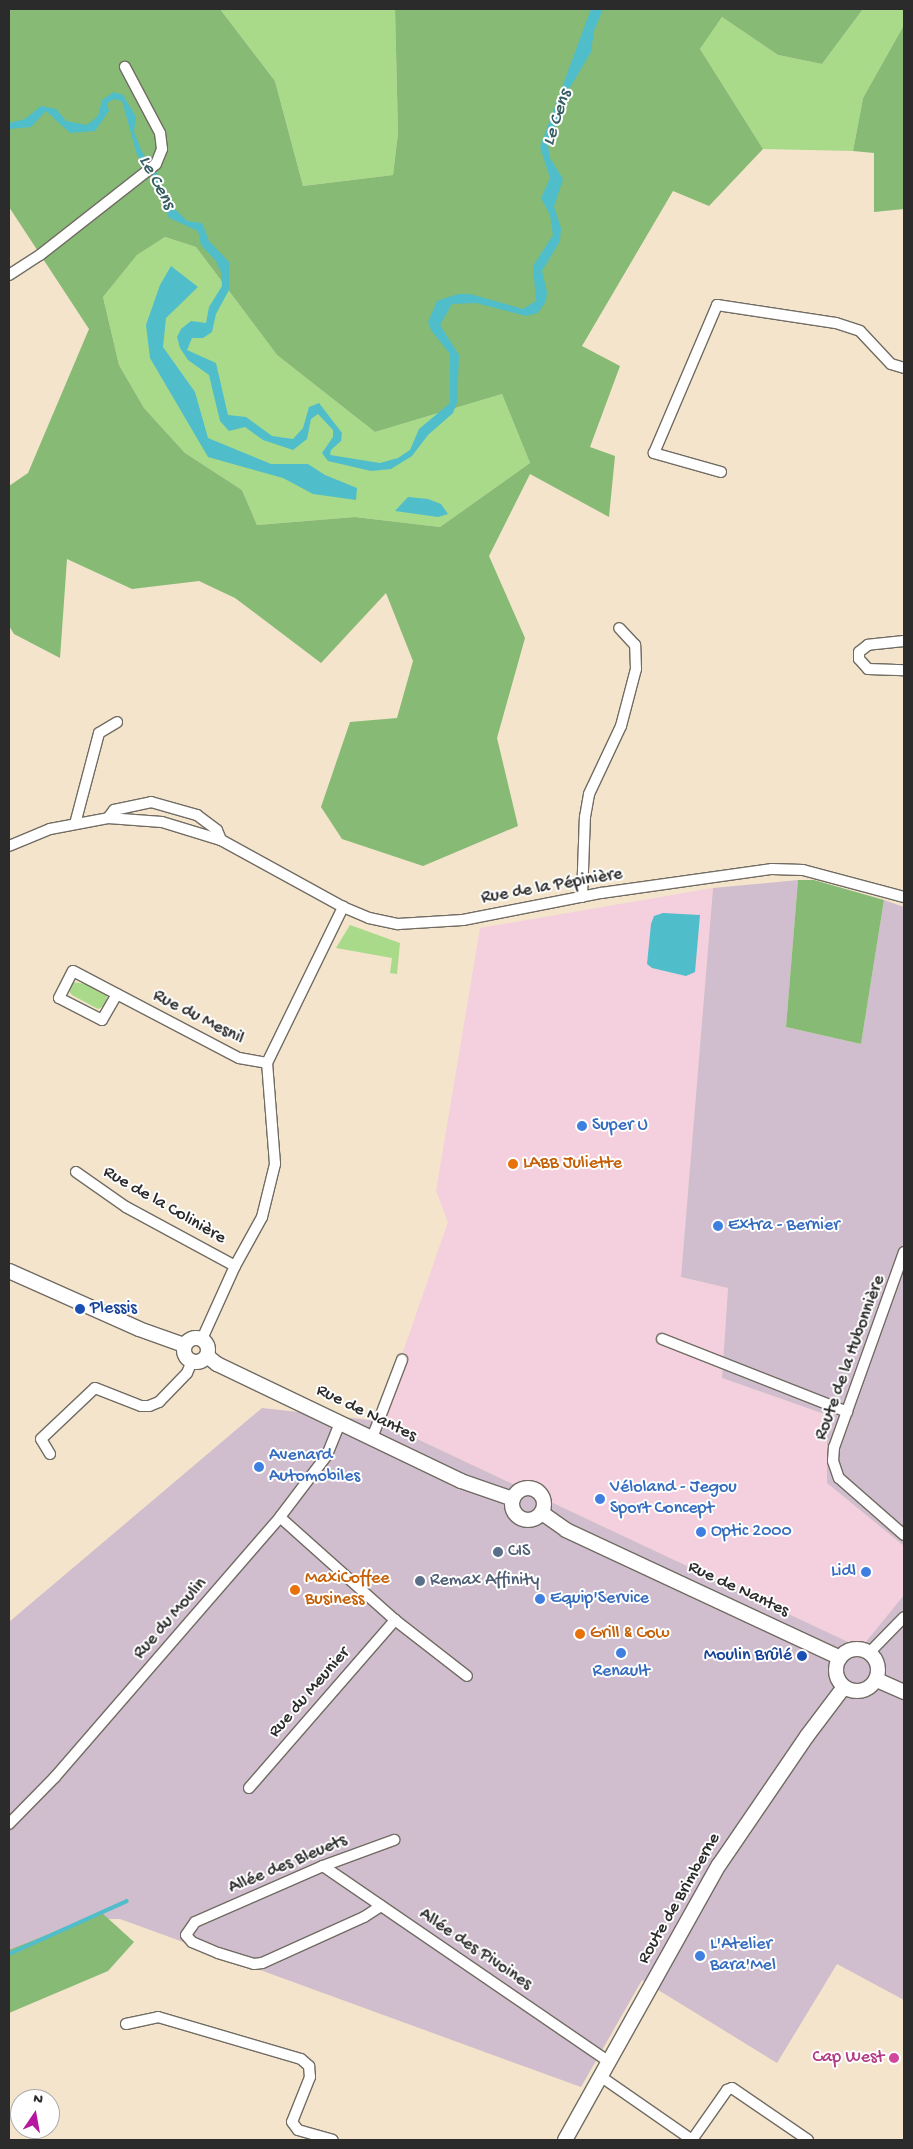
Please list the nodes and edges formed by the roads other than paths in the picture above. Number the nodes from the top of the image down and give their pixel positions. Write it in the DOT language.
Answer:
graph roads {
  1 [pos="125,67"];
  2 [pos="9,275"];
  3 [pos="904,368"];
  4 [pos="721,472"];
  5 [pos="618,628"];
  6 [pos="904,641"];
  7 [pos="904,670"];
  8 [pos="117,722"];
  9 [pos="108,818"];
  10 [pos="75,824"];
  11 [pos="222,840"];
  12 [pos="9,846"];
  13 [pos="582,897"];
  14 [pos="904,898"];
  15 [pos="343,907"];
  16 [pos="117,994"];
  17 [pos="267,1063"];
  18 [pos="76,1172"];
  19 [pos="904,1252"];
  20 [pos="235,1266"];
  21 [pos="9,1271"];
  22 [pos="202,1339"];
  23 [pos="662,1339"];
  24 [pos="184,1345"];
  25 [pos="207,1356"];
  26 [pos="402,1360"];
  27 [pos="192,1361"];
  28 [pos="848,1412"];
  29 [pos="340,1422"];
  30 [pos="372,1438"];
  31 [pos="50,1454"];
  32 [pos="513,1499"];
  33 [pos="542,1513"];
  34 [pos="280,1517"];
  35 [pos="904,1535"];
  36 [pos="904,1617"];
  37 [pos="395,1620"];
  38 [pos="870,1653"];
  39 [pos="840,1658"];
  40 [pos="467,1676"];
  41 [pos="876,1680"];
  42 [pos="844,1687"];
  43 [pos="904,1692"];
  44 [pos="250,1788"];
  45 [pos="9,1824"];
  46 [pos="394,1840"];
  47 [pos="323,1866"];
  48 [pos="381,1906"];
  49 [pos="126,2024"];
  50 [pos="608,2061"];
  51 [pos="600,2076"];
  52 [pos="333,2140"];
  53 [pos="565,2140"];
  54 [pos="808,2140"];
  1 -- 2 [label="street"];
  3 -- 4 [label="street"];
  5 -- 13 [label="street"];
  6 -- 7 [label="street"];
  8 -- 10 [label="street"];
  9 -- 10 [label="street, Rue de la Pépinière"];
  9 -- 11 [label="street, Rue de la Pépinière"];
  9 -- 11 [label="street, Rue de la Pépinière"];
  10 -- 12 [label="street, Rue de la Pépinière"];
  11 -- 15 [label="street, Rue de la Pépinière"];
  13 -- 14 [label="street, Rue de la Pépinière"];
  13 -- 15 [label="street, Rue de la Pépinière"];
  15 -- 17 [label="street"];
  16 -- 16 [label="street, Rue du Mesnil"];
  16 -- 17 [label="street, Rue du Mesnil"];
  17 -- 20 [label="street"];
  18 -- 20 [label="street, Rue de la Colinière"];
  19 -- 28 [label="street, Route de la Hubonnière"];
  20 -- 22 [label="street"];
  21 -- 24 [label="main road"];
  22 -- 24 [label="main road"];
  22 -- 25 [label="main road"];
  23 -- 28 [label="street"];
  24 -- 27 [label="main road"];
  25 -- 27 [label="main road"];
  25 -- 29 [label="main road, Rue de Nantes"];
  26 -- 30 [label="street"];
  27 -- 31 [label="street"];
  28 -- 35 [label="street, Route de la Hubonnière"];
  29 -- 30 [label="main road, Rue de Nantes"];
  29 -- 34 [label="street, Rue du Moulin"];
  30 -- 32 [label="main road, Rue de Nantes"];
  32 -- 33 [label="main road"];
  32 -- 33 [label="main road"];
  33 -- 39 [label="main road, Rue de Nantes"];
  34 -- 37 [label="street"];
  34 -- 45 [label="street, Rue du Moulin"];
  36 -- 38 [label="street"];
  37 -- 40 [label="street"];
  37 -- 44 [label="street, Rue du Meunier"];
  38 -- 39 [label="main road"];
  38 -- 41 [label="main road"];
  39 -- 42 [label="main road"];
  41 -- 42 [label="main road"];
  41 -- 43 [label="main road"];
  42 -- 50 [label="main road, Route de Brimberne"];
  46 -- 47 [label="street, Allée des Bleuets"];
  47 -- 48 [label="street, Allée des Pivoines"];
  47 -- 48 [label="street, Allée des Bleuets"];
  48 -- 50 [label="street, Allée des Pivoines"];
  49 -- 52 [label="street"];
  50 -- 51 [label="main road, Route de Brimberne"];
  51 -- 53 [label="main road, Route de Brimberne"];
  51 -- 54 [label="street"];
}
